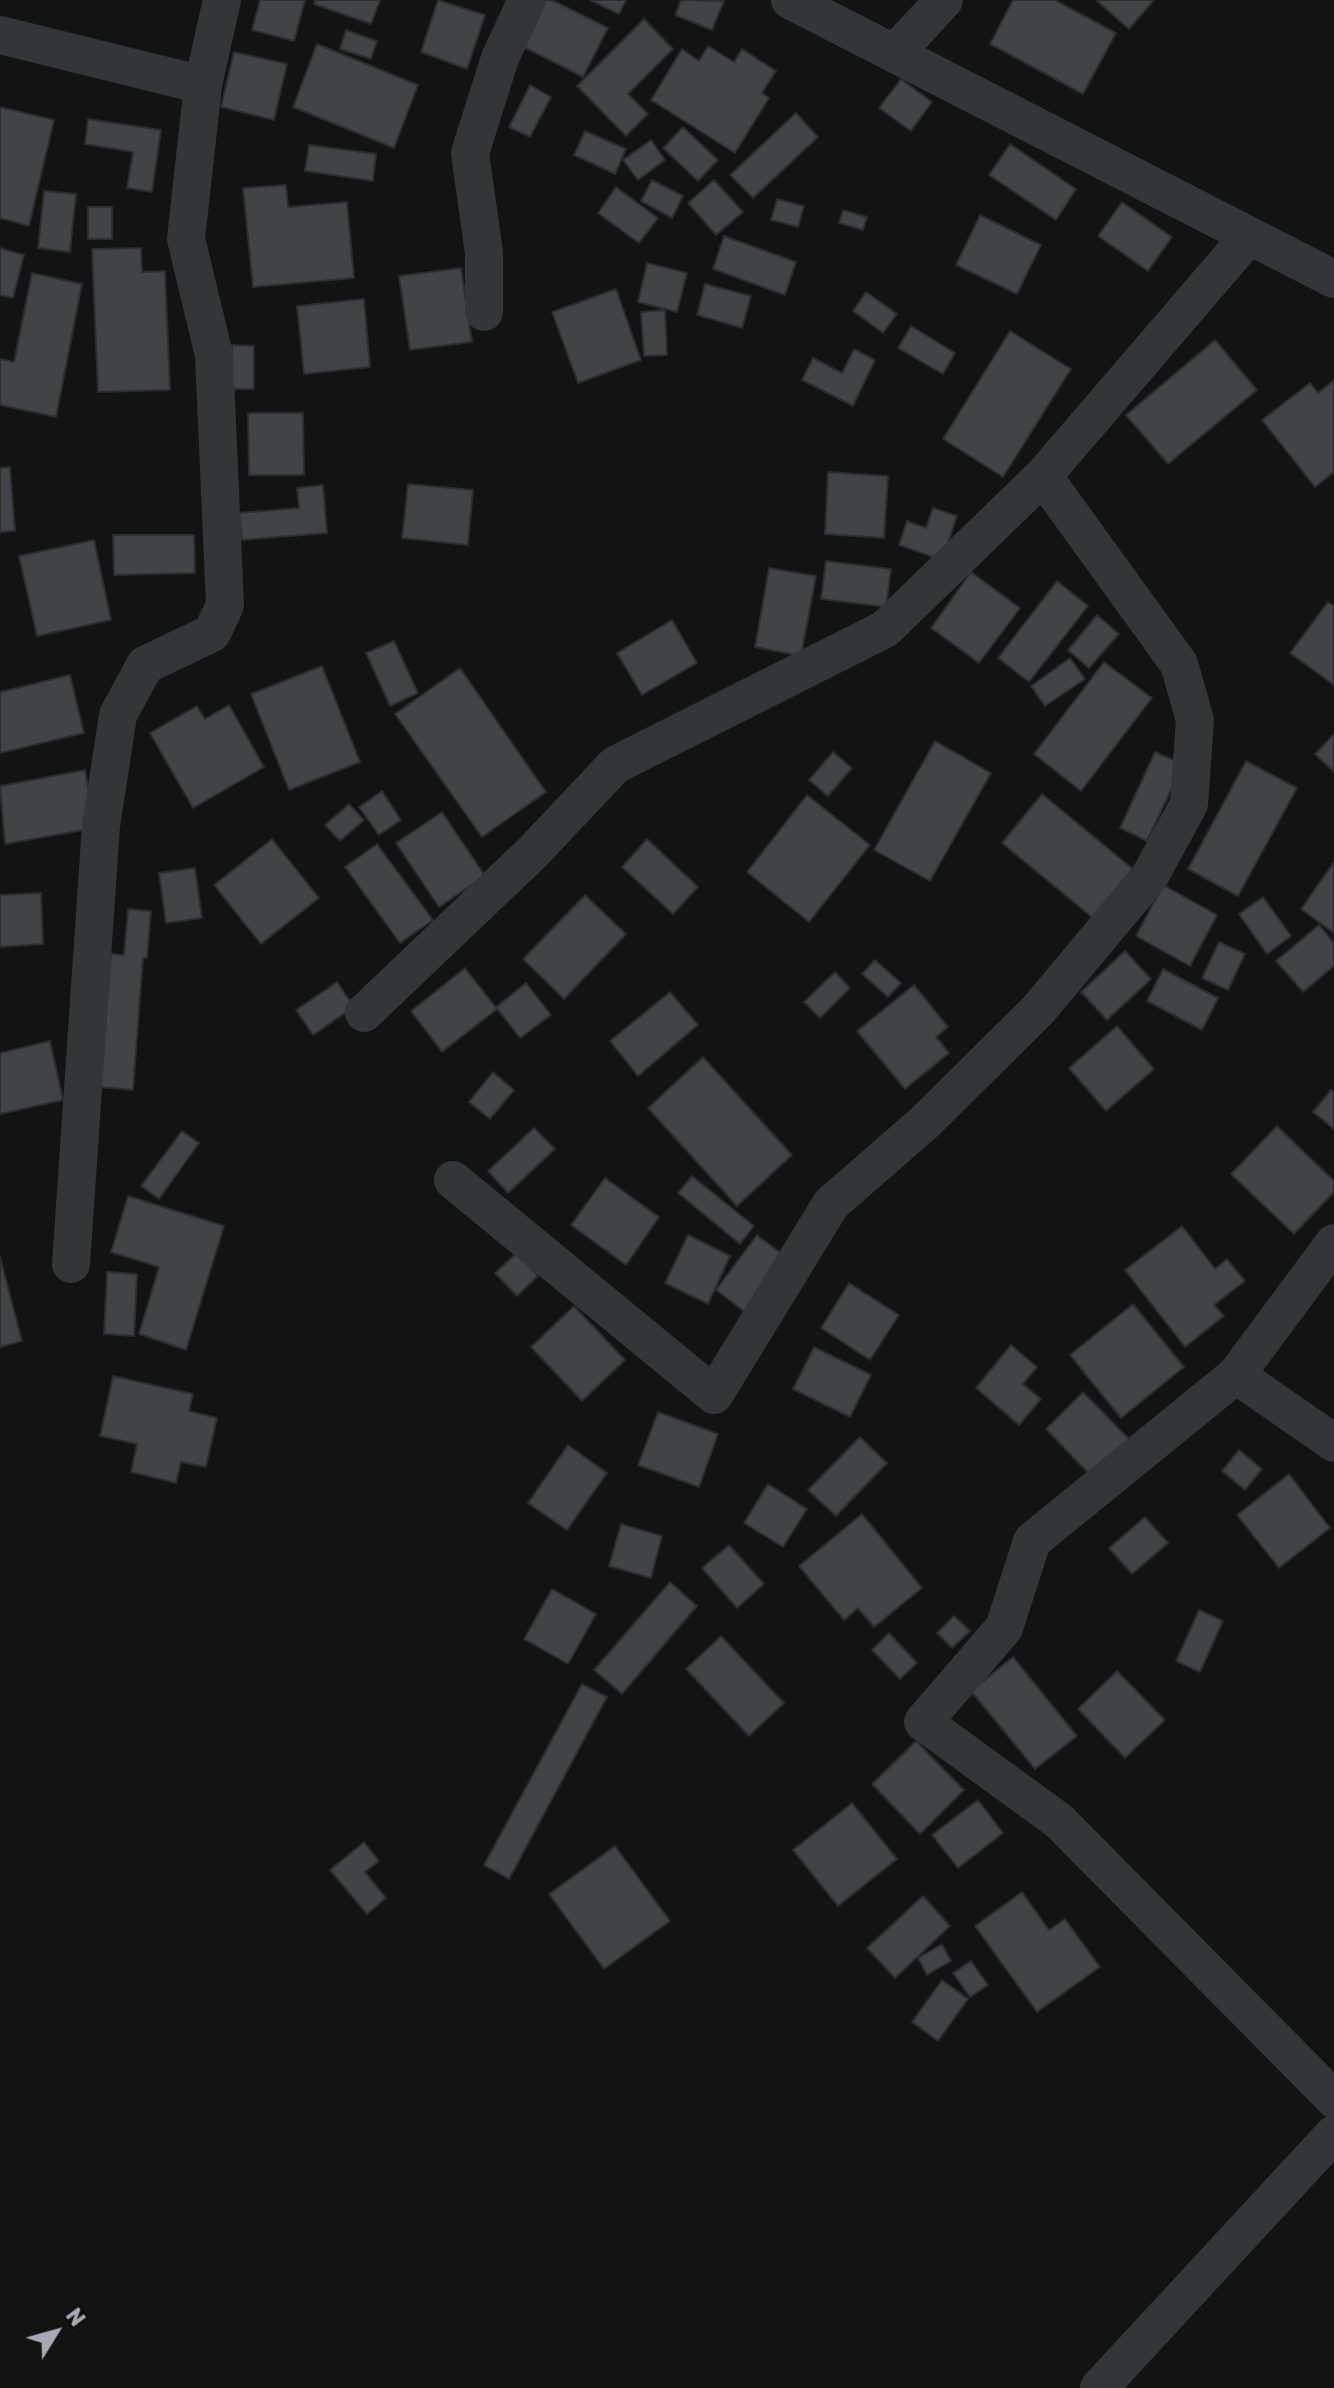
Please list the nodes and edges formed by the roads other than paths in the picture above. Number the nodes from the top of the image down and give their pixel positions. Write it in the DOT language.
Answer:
graph roads {
  1 [pos="222,0"];
  2 [pos="527,0"];
  3 [pos="790,0"];
  4 [pos="944,0"];
  5 [pos="0,35"];
  6 [pos="895,53"];
  7 [pos="203,85"];
  8 [pos="1249,236"];
  9 [pos="1334,279"];
  10 [pos="484,312"];
  11 [pos="1043,476"];
  12 [pos="364,1013"];
  13 [pos="453,1180"];
  14 [pos="1334,1243"];
  15 [pos="71,1264"];
  16 [pos="1236,1375"];
  17 [pos="1334,1443"];
  18 [pos="1334,2099"];
  19 [pos="1334,2134"];
  20 [pos="1099,2388"];
  1 -- 7 [label="street"];
  2 -- 10 [label="street"];
  3 -- 6 [label="street"];
  4 -- 6 [label="street"];
  5 -- 7 [label="street"];
  6 -- 8 [label="street"];
  7 -- 15 [label="street"];
  8 -- 9 [label="street"];
  8 -- 11 [label="street"];
  11 -- 12 [label="street"];
  11 -- 13 [label="street"];
  14 -- 16 [label="street"];
  16 -- 17 [label="street"];
  16 -- 18 [label="street"];
  19 -- 20 [label="street"];
}
